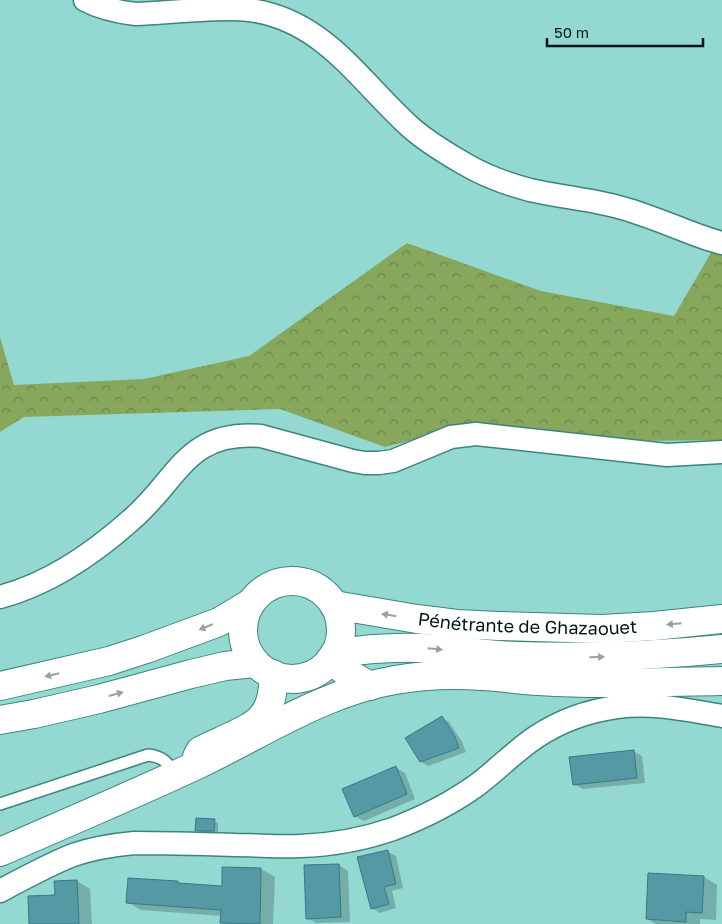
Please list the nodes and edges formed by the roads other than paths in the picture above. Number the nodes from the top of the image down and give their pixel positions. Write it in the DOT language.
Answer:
graph roads {
  1 [pos="86,0"];
  2 [pos="722,243"];
  3 [pos="722,452"];
  4 [pos="0,597"];
  5 [pos="250,604"];
  6 [pos="334,605"];
  7 [pos="722,619"];
  8 [pos="722,649"];
  9 [pos="302,666"];
  10 [pos="722,680"];
  11 [pos="0,686"];
  12 [pos="360,689"];
  13 [pos="722,716"];
  14 [pos="0,720"];
  15 [pos="275,726"];
  16 [pos="199,763"];
  17 [pos="174,775"];
  18 [pos="0,804"];
  19 [pos="0,852"];
  20 [pos="0,890"];
  1 -- 2 [label="street"];
  3 -- 4 [label="street"];
  5 -- 6 [label="main road"];
  5 -- 9 [label="main road"];
  5 -- 11 [label="main road, one-way"];
  7 -- 6 [label="main road, Pénétrante de Ghazaouet, one-way"];
  6 -- 9 [label="main road"];
  9 -- 8 [label="main road, Pénétrante de Ghazaouet, one-way"];
  9 -- 12 [label="main road"];
  14 -- 9 [label="main road, Pénétrante de Ghazaouet, one-way"];
  9 -- 15 [label="main road"];
  9 -- 16 [label="main road"];
  10 -- 12 [label="main road"];
  12 -- 15 [label="main road"];
  13 -- 20 [label="street"];
  15 -- 16 [label="main road"];
  16 -- 17 [label="main road"];
  17 -- 18 [label="lane"];
  17 -- 19 [label="main road"];
}
